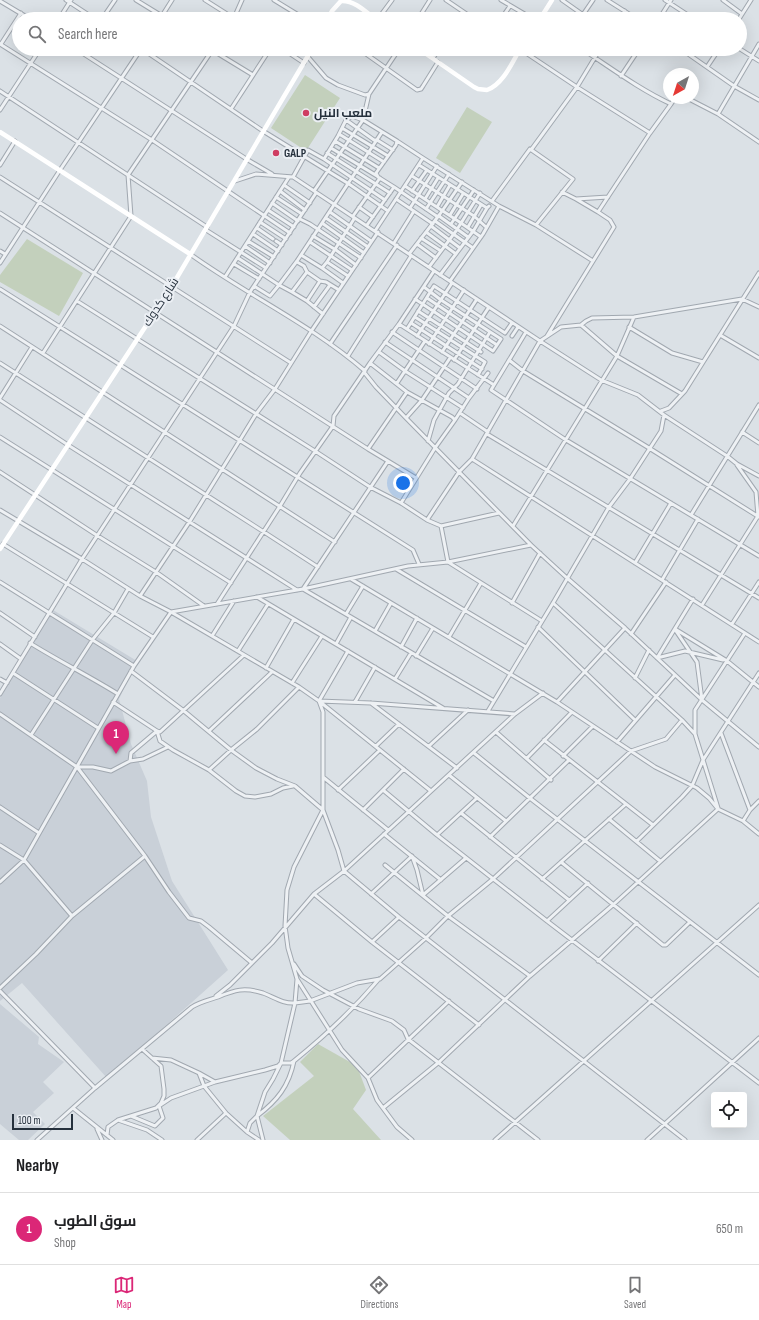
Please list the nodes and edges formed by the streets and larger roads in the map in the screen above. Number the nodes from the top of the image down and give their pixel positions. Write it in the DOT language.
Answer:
graph roads {
  1 [pos="0,0"];
  2 [pos="66,0"];
  3 [pos="115,0"];
  4 [pos="136,0"];
  5 [pos="172,0"];
  6 [pos="205,0"];
  7 [pos="242,0"];
  8 [pos="274,0"];
  9 [pos="340,0"];
  10 [pos="392,0"];
  11 [pos="430,0"];
  12 [pos="446,0"];
  13 [pos="501,0"];
  14 [pos="552,0"];
  15 [pos="562,0"];
  16 [pos="593,0"];
  17 [pos="607,0"];
  18 [pos="665,0"];
  19 [pos="723,0"];
  20 [pos="751,0"];
  21 [pos="70,1"];
  22 [pos="670,1"];
  23 [pos="510,6"];
  24 [pos="625,11"];
  25 [pos="19,12"];
  26 [pos="63,12"];
  27 [pos="85,12"];
  28 [pos="107,12"];
  29 [pos="153,12"];
  30 [pos="165,12"];
  31 [pos="224,12"];
  32 [pos="238,12"];
  33 [pos="294,12"];
  34 [pos="332,12"];
  35 [pos="366,12"];
  36 [pos="383,12"];
  37 [pos="422,12"];
  38 [pos="463,12"];
  39 [pos="506,12"];
  40 [pos="521,12"];
  41 [pos="544,12"];
  42 [pos="579,12"];
  43 [pos="585,12"];
  44 [pos="663,12"];
  45 [pos="685,12"];
  46 [pos="739,12"];
  47 [pos="743,12"];
  48 [pos="12,26"];
  49 [pos="0,44"];
  50 [pos="759,44"];
  51 [pos="12,52"];
  52 [pos="747,53"];
  53 [pos="19,56"];
  54 [pos="35,56"];
  55 [pos="87,56"];
  56 [pos="136,56"];
  57 [pos="152,56"];
  58 [pos="209,56"];
  59 [pos="223,56"];
  60 [pos="265,56"];
  61 [pos="294,56"];
  62 [pos="370,56"];
  63 [pos="394,56"];
  64 [pos="430,56"];
  65 [pos="516,56"];
  66 [pos="530,56"];
  67 [pos="635,56"];
  68 [pos="691,56"];
  69 [pos="714,56"];
  70 [pos="751,56"];
  71 [pos="308,57"];
  72 [pos="595,57"];
  73 [pos="433,58"];
  74 [pos="438,61"];
  75 [pos="759,61"];
  76 [pos="30,63"];
  77 [pos="304,63"];
  78 [pos="707,67"];
  79 [pos="386,69"];
  80 [pos="253,75"];
  81 [pos="622,76"];
  82 [pos="122,78"];
  83 [pos="191,82"];
  84 [pos="734,86"];
  85 [pos="576,87"];
  86 [pos="0,91"];
  87 [pos="369,94"];
  88 [pos="8,96"];
  89 [pos="663,99"];
  90 [pos="759,100"];
  91 [pos="671,104"];
  92 [pos="699,104"];
  93 [pos="101,108"];
  94 [pos="231,109"];
  95 [pos="0,110"];
  96 [pos="172,110"];
  97 [pos="718,114"];
  98 [pos="346,120"];
  99 [pos="363,120"];
  100 [pos="342,128"];
  101 [pos="357,128"];
  102 [pos="263,131"];
  103 [pos="0,132"];
  104 [pos="382,132"];
  105 [pos="650,133"];
  106 [pos="338,134"];
  107 [pos="353,134"];
  108 [pos="152,140"];
  109 [pos="349,140"];
  110 [pos="377,140"];
  111 [pos="15,141"];
  112 [pos="335,141"];
  113 [pos="397,141"];
  114 [pos="78,142"];
  115 [pos="759,142"];
  116 [pos="344,147"];
  117 [pos="331,148"];
  118 [pos="372,148"];
  119 [pos="393,150"];
  120 [pos="531,150"];
  121 [pos="369,152"];
  122 [pos="327,153"];
  123 [pos="340,153"];
  124 [pos="388,156"];
  125 [pos="305,157"];
  126 [pos="336,158"];
  127 [pos="423,158"];
  128 [pos="324,159"];
  129 [pos="365,159"];
  130 [pos="248,160"];
  131 [pos="384,162"];
  132 [pos="332,164"];
  133 [pos="0,165"];
  134 [pos="418,165"];
  135 [pos="360,166"];
  136 [pos="437,166"];
  137 [pos="379,168"];
  138 [pos="60,170"];
  139 [pos="328,170"];
  140 [pos="427,170"];
  141 [pos="356,172"];
  142 [pos="432,174"];
  143 [pos="450,174"];
  144 [pos="128,175"];
  145 [pos="274,175"];
  146 [pos="412,176"];
  147 [pos="0,177"];
  148 [pos="291,177"];
  149 [pos="352,178"];
  150 [pos="379,178"];
  151 [pos="438,178"];
  152 [pos="419,180"];
  153 [pos="235,181"];
  154 [pos="444,182"];
  155 [pos="462,182"];
  156 [pos="349,184"];
  157 [pos="376,184"];
  158 [pos="425,184"];
  159 [pos="284,185"];
  160 [pos="450,185"];
  161 [pos="405,186"];
  162 [pos="394,187"];
  163 [pos="432,188"];
  164 [pos="229,190"];
  165 [pos="372,190"];
  166 [pos="457,190"];
  167 [pos="474,190"];
  168 [pos="280,191"];
  169 [pos="412,191"];
  170 [pos="315,192"];
  171 [pos="401,192"];
  172 [pos="438,192"];
  173 [pos="562,192"];
  174 [pos="390,193"];
  175 [pos="480,193"];
  176 [pos="463,194"];
  177 [pos="418,195"];
  178 [pos="368,196"];
  179 [pos="443,196"];
  180 [pos="276,197"];
  181 [pos="469,197"];
  182 [pos="608,197"];
  183 [pos="396,199"];
  184 [pos="425,199"];
  185 [pos="576,199"];
  186 [pos="385,200"];
  187 [pos="450,200"];
  188 [pos="414,201"];
  189 [pos="492,201"];
  190 [pos="475,202"];
  191 [pos="39,203"];
  192 [pos="272,203"];
  193 [pos="310,203"];
  194 [pos="431,203"];
  195 [pos="456,204"];
  196 [pos="335,205"];
  197 [pos="381,205"];
  198 [pos="481,205"];
  199 [pos="499,206"];
  200 [pos="359,207"];
  201 [pos="437,207"];
  202 [pos="410,208"];
  203 [pos="462,208"];
  204 [pos="426,209"];
  205 [pos="268,210"];
  206 [pos="305,210"];
  207 [pos="388,211"];
  208 [pos="414,211"];
  209 [pos="443,211"];
  210 [pos="330,212"];
  211 [pos="468,212"];
  212 [pos="598,212"];
  213 [pos="0,213"];
  214 [pos="302,214"];
  215 [pos="265,215"];
  216 [pos="450,215"];
  217 [pos="484,215"];
  218 [pos="131,216"];
  219 [pos="353,216"];
  220 [pos="474,216"];
  221 [pos="373,217"];
  222 [pos="439,217"];
  223 [pos="326,218"];
  224 [pos="455,218"];
  225 [pos="299,220"];
  226 [pos="479,220"];
  227 [pos="491,220"];
  228 [pos="260,222"];
  229 [pos="322,223"];
  230 [pos="461,223"];
  231 [pos="433,224"];
  232 [pos="451,224"];
  233 [pos="367,225"];
  234 [pos="536,225"];
  235 [pos="350,226"];
  236 [pos="294,227"];
  237 [pos="468,227"];
  238 [pos="486,227"];
  239 [pos="22,228"];
  240 [pos="257,228"];
  241 [pos="458,228"];
  242 [pos="207,229"];
  243 [pos="318,229"];
  244 [pos="473,231"];
  245 [pos="346,232"];
  246 [pos="377,232"];
  247 [pos="426,232"];
  248 [pos="290,233"];
  249 [pos="253,234"];
  250 [pos="454,234"];
  251 [pos="313,236"];
  252 [pos="468,237"];
  253 [pos="481,237"];
  254 [pos="342,238"];
  255 [pos="421,238"];
  256 [pos="286,239"];
  257 [pos="449,240"];
  258 [pos="248,241"];
  259 [pos="371,241"];
  260 [pos="310,242"];
  261 [pos="464,242"];
  262 [pos="339,243"];
  263 [pos="395,244"];
  264 [pos="417,244"];
  265 [pos="282,245"];
  266 [pos="445,245"];
  267 [pos="245,246"];
  268 [pos="368,247"];
  269 [pos="110,248"];
  270 [pos="460,248"];
  271 [pos="473,248"];
  272 [pos="335,249"];
  273 [pos="0,251"];
  274 [pos="278,251"];
  275 [pos="441,251"];
  276 [pos="241,252"];
  277 [pos="364,253"];
  278 [pos="6,254"];
  279 [pos="190,254"];
  280 [pos="456,254"];
  281 [pos="301,255"];
  282 [pos="410,255"];
  283 [pos="331,256"];
  284 [pos="274,257"];
  285 [pos="238,258"];
  286 [pos="361,258"];
  287 [pos="436,258"];
  288 [pos="593,261"];
  289 [pos="297,262"];
  290 [pos="327,262"];
  291 [pos="0,263"];
  292 [pos="270,263"];
  293 [pos="234,264"];
  294 [pos="356,265"];
  295 [pos="429,267"];
  296 [pos="266,268"];
  297 [pos="322,268"];
  298 [pos="352,270"];
  299 [pos="434,271"];
  300 [pos="306,272"];
  301 [pos="95,273"];
  302 [pos="759,273"];
  303 [pos="263,274"];
  304 [pos="440,275"];
  305 [pos="348,276"];
  306 [pos="226,277"];
  307 [pos="259,279"];
  308 [pos="320,281"];
  309 [pos="451,282"];
  310 [pos="343,283"];
  311 [pos="330,284"];
  312 [pos="278,285"];
  313 [pos="172,286"];
  314 [pos="254,286"];
  315 [pos="424,287"];
  316 [pos="0,289"];
  317 [pos="339,290"];
  318 [pos="464,290"];
  319 [pos="250,292"];
  320 [pos="292,292"];
  321 [pos="430,292"];
  322 [pos="446,293"];
  323 [pos="426,298"];
  324 [pos="415,299"];
  325 [pos="477,299"];
  326 [pos="742,299"];
  327 [pos="441,300"];
  328 [pos="77,301"];
  329 [pos="307,301"];
  330 [pos="457,301"];
  331 [pos="423,304"];
  332 [pos="437,305"];
  333 [pos="314,307"];
  334 [pos="490,307"];
  335 [pos="759,307"];
  336 [pos="453,308"];
  337 [pos="470,310"];
  338 [pos="155,311"];
  339 [pos="418,311"];
  340 [pos="433,311"];
  341 [pos="449,313"];
  342 [pos="323,314"];
  343 [pos="466,316"];
  344 [pos="414,317"];
  345 [pos="429,317"];
  346 [pos="634,317"];
  347 [pos="483,318"];
  348 [pos="445,320"];
  349 [pos="462,322"];
  350 [pos="512,322"];
  351 [pos="411,323"];
  352 [pos="425,323"];
  353 [pos="400,324"];
  354 [pos="478,324"];
  355 [pos="581,325"];
  356 [pos="0,326"];
  357 [pos="234,326"];
  358 [pos="441,326"];
  359 [pos="518,326"];
  360 [pos="60,327"];
  361 [pos="629,327"];
  362 [pos="458,328"];
  363 [pos="407,329"];
  364 [pos="421,329"];
  365 [pos="474,330"];
  366 [pos="311,331"];
  367 [pos="437,331"];
  368 [pos="392,332"];
  369 [pos="490,332"];
  370 [pos="526,332"];
  371 [pos="454,334"];
  372 [pos="720,334"];
  373 [pos="417,336"];
  374 [pos="470,336"];
  375 [pos="512,336"];
  376 [pos="433,337"];
  377 [pos="546,337"];
  378 [pos="487,338"];
  379 [pos="137,339"];
  380 [pos="450,340"];
  381 [pos="425,341"];
  382 [pos="540,341"];
  383 [pos="385,342"];
  384 [pos="466,342"];
  385 [pos="330,344"];
  386 [pos="429,344"];
  387 [pos="483,344"];
  388 [pos="497,345"];
  389 [pos="446,346"];
  390 [pos="32,347"];
  391 [pos="463,348"];
  392 [pos="418,351"];
  393 [pos="480,351"];
  394 [pos="217,352"];
  395 [pos="379,352"];
  396 [pos="442,352"];
  397 [pos="42,354"];
  398 [pos="459,354"];
  399 [pos="348,356"];
  400 [pos="475,356"];
  401 [pos="617,356"];
  402 [pos="450,358"];
  403 [pos="759,358"];
  404 [pos="454,360"];
  405 [pos="510,360"];
  406 [pos="412,361"];
  407 [pos="471,362"];
  408 [pos="703,362"];
  409 [pos="0,363"];
  410 [pos="292,363"];
  411 [pos="370,363"];
  412 [pos="120,365"];
  413 [pos="444,367"];
  414 [pos="467,368"];
  415 [pos="482,369"];
  416 [pos="405,371"];
  417 [pos="523,371"];
  418 [pos="364,372"];
  419 [pos="16,373"];
  420 [pos="488,373"];
  421 [pos="478,375"];
  422 [pos="437,377"];
  423 [pos="461,378"];
  424 [pos="200,379"];
  425 [pos="484,379"];
  426 [pos="602,380"];
  427 [pos="397,383"];
  428 [pos="494,386"];
  429 [pos="430,387"];
  430 [pos="275,388"];
  431 [pos="454,388"];
  432 [pos="477,388"];
  433 [pos="103,392"];
  434 [pos="407,392"];
  435 [pos="682,394"];
  436 [pos="447,398"];
  437 [pos="469,398"];
  438 [pos="0,399"];
  439 [pos="422,400"];
  440 [pos="506,400"];
  441 [pos="183,405"];
  442 [pos="759,405"];
  443 [pos="396,408"];
  444 [pos="463,408"];
  445 [pos="585,409"];
  446 [pos="440,410"];
  447 [pos="660,411"];
  448 [pos="460,413"];
  449 [pos="256,414"];
  450 [pos="664,415"];
  451 [pos="86,418"];
  452 [pos="406,418"];
  453 [pos="455,420"];
  454 [pos="333,426"];
  455 [pos="165,431"];
  456 [pos="742,432"];
  457 [pos="488,433"];
  458 [pos="0,437"];
  459 [pos="240,440"];
  460 [pos="566,440"];
  461 [pos="428,441"];
  462 [pos="759,443"];
  463 [pos="68,445"];
  464 [pos="435,448"];
  465 [pos="649,448"];
  466 [pos="368,449"];
  467 [pos="316,451"];
  468 [pos="727,456"];
  469 [pos="148,458"];
  470 [pos="472,459"];
  471 [pos="388,461"];
  472 [pos="737,464"];
  473 [pos="222,468"];
  474 [pos="52,470"];
  475 [pos="548,470"];
  476 [pos="0,472"];
  477 [pos="459,472"];
  478 [pos="759,476"];
  479 [pos="298,477"];
  480 [pos="416,478"];
  481 [pos="630,479"];
  482 [pos="130,484"];
  483 [pos="709,486"];
  484 [pos="370,487"];
  485 [pos="36,495"];
  486 [pos="206,495"];
  487 [pos="531,497"];
  488 [pos="401,503"];
  489 [pos="671,503"];
  490 [pos="280,506"];
  491 [pos="609,507"];
  492 [pos="115,509"];
  493 [pos="0,510"];
  494 [pos="354,513"];
  495 [pos="499,513"];
  496 [pos="691,515"];
  497 [pos="758,516"];
  498 [pos="698,519"];
  499 [pos="427,520"];
  500 [pos="190,521"];
  501 [pos="18,522"];
  502 [pos="441,526"];
  503 [pos="513,526"];
  504 [pos="264,532"];
  505 [pos="652,534"];
  506 [pos="98,536"];
  507 [pos="593,536"];
  508 [pos="335,542"];
  509 [pos="740,544"];
  510 [pos="531,545"];
  511 [pos="1,546"];
  512 [pos="173,546"];
  513 [pos="679,550"];
  514 [pos="540,553"];
  515 [pos="759,556"];
  516 [pos="248,558"];
  517 [pos="82,559"];
  518 [pos="448,562"];
  519 [pos="635,563"];
  520 [pos="419,564"];
  521 [pos="318,567"];
  522 [pos="396,569"];
  523 [pos="156,572"];
  524 [pos="721,576"];
  525 [pos="567,578"];
  526 [pos="351,579"];
  527 [pos="662,580"];
  528 [pos="0,582"];
  529 [pos="666,582"];
  530 [pos="759,582"];
  531 [pos="231,583"];
  532 [pos="481,583"];
  533 [pos="67,584"];
  534 [pos="363,586"];
  535 [pos="128,588"];
  536 [pos="304,589"];
  537 [pos="297,590"];
  538 [pos="752,593"];
  539 [pos="140,596"];
  540 [pos="257,597"];
  541 [pos="759,598"];
  542 [pos="693,600"];
  543 [pos="234,601"];
  544 [pos="391,603"];
  545 [pos="512,603"];
  546 [pos="553,603"];
  547 [pos="217,604"];
  548 [pos="268,604"];
  549 [pos="702,605"];
  550 [pos="204,606"];
  551 [pos="465,610"];
  552 [pos="170,612"];
  553 [pos="0,613"];
  554 [pos="49,613"];
  555 [pos="114,613"];
  556 [pos="346,614"];
  557 [pos="351,617"];
  558 [pos="417,618"];
  559 [pos="294,619"];
  560 [pos="542,621"];
  561 [pos="732,624"];
  562 [pos="538,627"];
  563 [pos="433,628"];
  564 [pos="625,628"];
  565 [pos="675,628"];
  566 [pos="375,631"];
  567 [pos="745,633"];
  568 [pos="631,634"];
  569 [pos="35,636"];
  570 [pos="212,636"];
  571 [pos="322,636"];
  572 [pos="153,637"];
  573 [pos="449,637"];
  574 [pos="93,639"];
  575 [pos="759,642"];
  576 [pos="30,643"];
  577 [pos="0,644"];
  578 [pos="336,644"];
  579 [pos="401,646"];
  580 [pos="526,648"];
  581 [pos="605,650"];
  582 [pos="649,650"];
  583 [pos="238,651"];
  584 [pos="348,652"];
  585 [pos="411,653"];
  586 [pos="691,653"];
  587 [pos="244,655"];
  588 [pos="416,656"];
  589 [pos="657,658"];
  590 [pos="21,659"];
  591 [pos="727,661"];
  592 [pos="134,666"];
  593 [pos="375,667"];
  594 [pos="266,668"];
  595 [pos="74,669"];
  596 [pos="131,671"];
  597 [pos="272,672"];
  598 [pos="584,672"];
  599 [pos="12,673"];
  600 [pos="759,673"];
  601 [pos="511,674"];
  602 [pos="675,675"];
  603 [pos="635,678"];
  604 [pos="0,679"];
  605 [pos="395,679"];
  606 [pos="7,683"];
  607 [pos="292,683"];
  608 [pos="753,683"];
  609 [pos="299,687"];
  610 [pos="759,687"];
  611 [pos="543,693"];
  612 [pos="0,694"];
  613 [pos="118,694"];
  614 [pos="657,697"];
  615 [pos="54,700"];
  616 [pos="702,700"];
  617 [pos="319,701"];
  618 [pos="494,701"];
  619 [pos="113,702"];
  620 [pos="355,702"];
  621 [pos="557,702"];
  622 [pos="371,703"];
  623 [pos="443,708"];
  624 [pos="468,710"];
  625 [pos="184,711"];
  626 [pos="488,711"];
  627 [pos="572,712"];
  628 [pos="0,714"];
  629 [pos="515,714"];
  630 [pos="634,720"];
  631 [pos="682,720"];
  632 [pos="727,721"];
  633 [pos="398,724"];
  634 [pos="593,726"];
  635 [pos="98,728"];
  636 [pos="157,731"];
  637 [pos="208,731"];
  638 [pos="496,732"];
  639 [pos="721,733"];
  640 [pos="695,734"];
  641 [pos="31,735"];
  642 [pos="544,740"];
  643 [pos="617,742"];
  644 [pos="376,746"];
  645 [pos="429,746"];
  646 [pos="168,747"];
  647 [pos="759,747"];
  648 [pos="231,750"];
  649 [pos="380,750"];
  650 [pos="631,751"];
  651 [pos="474,753"];
  652 [pos="563,756"];
  653 [pos="527,758"];
  654 [pos="130,760"];
  655 [pos="569,760"];
  656 [pos="703,760"];
  657 [pos="77,767"];
  658 [pos="404,768"];
  659 [pos="457,768"];
  660 [pos="209,770"];
  661 [pos="449,775"];
  662 [pos="323,777"];
  663 [pos="551,780"];
  664 [pos="598,782"];
  665 [pos="295,786"];
  666 [pos="692,786"];
  667 [pos="338,790"];
  668 [pos="383,790"];
  669 [pos="431,791"];
  670 [pos="477,798"];
  671 [pos="530,799"];
  672 [pos="759,801"];
  673 [pos="626,804"];
  674 [pos="0,807"];
  675 [pos="718,809"];
  676 [pos="323,810"];
  677 [pos="363,810"];
  678 [pos="750,810"];
  679 [pos="408,812"];
  680 [pos="461,813"];
  681 [pos="558,819"];
  682 [pos="610,819"];
  683 [pos="506,821"];
  684 [pos="743,821"];
  685 [pos="653,825"];
  686 [pos="388,830"];
  687 [pos="39,833"];
  688 [pos="384,834"];
  689 [pos="759,834"];
  690 [pos="437,836"];
  691 [pos="490,836"];
  692 [pos="585,840"];
  693 [pos="636,841"];
  694 [pos="0,845"];
  695 [pos="145,856"];
  696 [pos="412,856"];
  697 [pos="516,857"];
  698 [pos="466,858"];
  699 [pos="24,860"];
  700 [pos="660,861"];
  701 [pos="561,862"];
  702 [pos="385,865"];
  703 [pos="344,871"];
  704 [pos="394,872"];
  705 [pos="493,879"];
  706 [pos="542,879"];
  707 [pos="441,880"];
  708 [pos="639,881"];
  709 [pos="0,882"];
  710 [pos="588,883"];
  711 [pos="314,894"];
  712 [pos="371,894"];
  713 [pos="423,895"];
  714 [pos="570,900"];
  715 [pos="614,904"];
  716 [pos="759,905"];
  717 [pos="72,916"];
  718 [pos="448,916"];
  719 [pos="399,917"];
  720 [pos="546,921"];
  721 [pos="690,922"];
  722 [pos="637,923"];
  723 [pos="286,926"];
  724 [pos="426,938"];
  725 [pos="572,940"];
  726 [pos="372,942"];
  727 [pos="718,942"];
  728 [pos="292,960"];
  729 [pos="598,961"];
  730 [pos="399,962"];
  731 [pos="252,963"];
  732 [pos="759,975"];
  733 [pos="530,976"];
  734 [pos="380,979"];
  735 [pos="297,980"];
  736 [pos="0,989"];
  737 [pos="329,993"];
  738 [pos="211,999"];
  739 [pos="505,1000"];
  740 [pos="310,1001"];
  741 [pos="449,1001"];
  742 [pos="651,1001"];
  743 [pos="295,1003"];
  744 [pos="356,1007"];
  745 [pos="479,1025"];
  746 [pos="329,1032"];
  747 [pos="759,1038"];
  748 [pos="408,1040"];
  749 [pos="142,1048"];
  750 [pos="152,1058"];
  751 [pos="294,1061"];
  752 [pos="583,1062"];
  753 [pos="733,1062"];
  754 [pos="281,1063"];
  755 [pos="438,1063"];
  756 [pos="199,1073"];
  757 [pos="368,1078"];
  758 [pos="215,1082"];
  759 [pos="759,1083"];
  760 [pos="204,1086"];
  761 [pos="95,1088"];
  762 [pos="158,1106"];
  763 [pos="73,1108"];
  764 [pos="383,1108"];
  765 [pos="226,1113"];
  766 [pos="131,1116"];
  767 [pos="257,1116"];
  768 [pos="118,1120"];
  769 [pos="515,1122"];
  770 [pos="665,1124"];
  771 [pos="97,1127"];
  772 [pos="247,1132"];
  773 [pos="107,1135"];
  774 [pos="38,1140"];
  775 [pos="102,1140"];
  776 [pos="113,1140"];
  777 [pos="162,1140"];
  778 [pos="197,1140"];
  779 [pos="259,1140"];
  780 [pos="263,1140"];
  781 [pos="412,1140"];
  782 [pos="495,1140"];
  783 [pos="538,1140"];
  784 [pos="647,1140"];
  785 [pos="685,1140"];
  1 -- 25 [label="street"];
  2 -- 21 [label="street"];
  3 -- 28 [label="street"];
  4 -- 29 [label="street"];
  5 -- 30 [label="street"];
  6 -- 31 [label="street"];
  7 -- 32 [label="street"];
  8 -- 33 [label="street"];
  9 -- 34 [label="street"];
  9 -- 35 [label="street"];
  10 -- 36 [label="street"];
  11 -- 37 [label="street"];
  12 -- 38 [label="street"];
  13 -- 23 [label="street"];
  14 -- 41 [label="street"];
  15 -- 42 [label="street"];
  16 -- 43 [label="street"];
  17 -- 24 [label="street"];
  18 -- 22 [label="street"];
  19 -- 46 [label="street"];
  20 -- 47 [label="street"];
  21 -- 26 [label="street"];
  21 -- 27 [label="street"];
  22 -- 44 [label="street"];
  22 -- 45 [label="street"];
  23 -- 39 [label="street"];
  23 -- 40 [label="street"];
  48 -- 49 [label="street"];
  49 -- 51 [label="street"];
  50 -- 70 [label="street"];
  52 -- 70 [label="street"];
  53 -- 76 [label="street"];
  54 -- 76 [label="street"];
  55 -- 82 [label="street"];
  56 -- 82 [label="street"];
  57 -- 83 [label="street"];
  58 -- 83 [label="street"];
  59 -- 80 [label="street"];
  60 -- 80 [label="street"];
  61 -- 77 [label="street"];
  62 -- 79 [label="street"];
  63 -- 79 [label="street"];
  64 -- 73 [label="street"];
  65 -- 74 [label="street"];
  66 -- 85 [label="street"];
  67 -- 81 [label="street"];
  68 -- 78 [label="street"];
  69 -- 78 [label="street"];
  70 -- 75 [label="street"];
  70 -- 84 [label="street"];
  71 -- 77 [label="street, شارع كدوك"];
  71 -- 87 [label="street"];
  72 -- 81 [label="street"];
  72 -- 85 [label="street"];
  73 -- 74 [label="street"];
  74 -- 79 [label="street"];
  76 -- 88 [label="street"];
  76 -- 93 [label="street"];
  77 -- 102 [label="street, شارع كدوك"];
  78 -- 84 [label="street"];
  79 -- 87 [label="street"];
  80 -- 94 [label="street"];
  81 -- 89 [label="street"];
  82 -- 93 [label="street"];
  82 -- 96 [label="street"];
  83 -- 94 [label="street"];
  83 -- 96 [label="street"];
  84 -- 90 [label="street"];
  84 -- 97 [label="street"];
  85 -- 105 [label="street"];
  85 -- 120 [label="street"];
  86 -- 88 [label="street"];
  87 -- 99 [label="street"];
  88 -- 95 [label="street"];
  88 -- 114 [label="street"];
  91 -- 105 [label="street"];
  92 -- 97 [label="street"];
  93 -- 108 [label="street"];
  93 -- 114 [label="street"];
  94 -- 102 [label="street"];
  96 -- 108 [label="street"];
  96 -- 130 [label="street"];
  97 -- 115 [label="street"];
  98 -- 99 [label="street"];
  98 -- 100 [label="street"];
  98 -- 101 [label="street"];
  99 -- 101 [label="street"];
  99 -- 104 [label="street"];
  100 -- 106 [label="street"];
  100 -- 107 [label="street"];
  101 -- 107 [label="street"];
  101 -- 110 [label="street"];
  102 -- 125 [label="street"];
  102 -- 130 [label="street, شارع كدوك"];
  103 -- 111 [label="street"];
  104 -- 110 [label="street"];
  104 -- 113 [label="street"];
  105 -- 182 [label="street"];
  106 -- 109 [label="street"];
  106 -- 112 [label="street"];
  107 -- 109 [label="street"];
  107 -- 118 [label="street"];
  108 -- 144 [label="street"];
  108 -- 164 [label="street"];
  109 -- 116 [label="street"];
  109 -- 121 [label="street"];
  110 -- 118 [label="street"];
  110 -- 119 [label="street"];
  111 -- 133 [label="street"];
  111 -- 138 [label="street"];
  112 -- 116 [label="street"];
  112 -- 117 [label="street"];
  113 -- 119 [label="street"];
  113 -- 127 [label="street"];
  114 -- 138 [label="street"];
  114 -- 144 [label="street"];
  116 -- 123 [label="street"];
  116 -- 129 [label="street"];
  117 -- 122 [label="street"];
  117 -- 123 [label="street"];
  118 -- 121 [label="street"];
  118 -- 124 [label="street"];
  119 -- 124 [label="street"];
  120 -- 173 [label="street"];
  120 -- 189 [label="street"];
  121 -- 129 [label="street"];
  121 -- 131 [label="street"];
  122 -- 126 [label="street"];
  122 -- 128 [label="street"];
  123 -- 126 [label="street"];
  123 -- 135 [label="street"];
  124 -- 131 [label="street"];
  125 -- 128 [label="street"];
  125 -- 139 [label="street"];
  125 -- 148 [label="street"];
  126 -- 132 [label="street"];
  126 -- 141 [label="street"];
  127 -- 134 [label="street"];
  127 -- 136 [label="street"];
  128 -- 132 [label="street"];
  129 -- 135 [label="street"];
  129 -- 137 [label="street"];
  130 -- 145 [label="street"];
  130 -- 153 [label="street, شارع كدوك"];
  131 -- 137 [label="street"];
  132 -- 139 [label="street"];
  132 -- 149 [label="street"];
  134 -- 140 [label="street"];
  134 -- 146 [label="street"];
  135 -- 141 [label="street"];
  135 -- 150 [label="street"];
  136 -- 142 [label="street"];
  136 -- 143 [label="street"];
  137 -- 150 [label="street"];
  138 -- 191 [label="street"];
  138 -- 218 [label="street"];
  139 -- 156 [label="street"];
  139 -- 170 [label="street"];
  140 -- 142 [label="street"];
  140 -- 152 [label="street"];
  141 -- 149 [label="street"];
  141 -- 157 [label="street"];
  142 -- 151 [label="street"];
  142 -- 158 [label="street"];
  143 -- 154 [label="street"];
  143 -- 155 [label="street"];
  144 -- 218 [label="street"];
  144 -- 242 [label="street"];
  145 -- 148 [label="street"];
  145 -- 153 [label="street"];
  146 -- 152 [label="street"];
  146 -- 161 [label="street"];
  147 -- 191 [label="street"];
  148 -- 159 [label="street"];
  148 -- 170 [label="street"];
  149 -- 156 [label="street"];
  149 -- 165 [label="street"];
  150 -- 157 [label="street"];
  150 -- 162 [label="street"];
  151 -- 154 [label="street"];
  151 -- 163 [label="street"];
  152 -- 158 [label="street"];
  152 -- 169 [label="street"];
  153 -- 164 [label="street, شارع كدوك"];
  154 -- 160 [label="street"];
  154 -- 172 [label="street"];
  155 -- 166 [label="street"];
  155 -- 167 [label="street"];
  156 -- 178 [label="street"];
  156 -- 196 [label="street"];
  157 -- 165 [label="street"];
  157 -- 174 [label="street"];
  158 -- 163 [label="street"];
  158 -- 177 [label="street"];
  159 -- 168 [label="street"];
  159 -- 193 [label="street"];
  160 -- 166 [label="street"];
  160 -- 179 [label="street"];
  161 -- 169 [label="street"];
  161 -- 171 [label="street"];
  162 -- 171 [label="street"];
  162 -- 174 [label="street"];
  163 -- 172 [label="street"];
  163 -- 184 [label="street"];
  164 -- 215 [label="street"];
  164 -- 242 [label="street, شارع كدوك"];
  165 -- 178 [label="street"];
  165 -- 186 [label="street"];
  166 -- 176 [label="street"];
  166 -- 187 [label="street"];
  167 -- 175 [label="street"];
  167 -- 181 [label="street"];
  168 -- 180 [label="street"];
  168 -- 206 [label="street"];
  169 -- 177 [label="street"];
  170 -- 193 [label="street"];
  170 -- 196 [label="street"];
  171 -- 183 [label="street"];
  171 -- 188 [label="street"];
  172 -- 179 [label="street"];
  172 -- 194 [label="street"];
  173 -- 185 [label="street"];
  173 -- 234 [label="street"];
  174 -- 186 [label="street"];
  175 -- 189 [label="street"];
  175 -- 190 [label="street"];
  176 -- 181 [label="street"];
  176 -- 195 [label="street"];
  177 -- 184 [label="street"];
  177 -- 188 [label="street"];
  178 -- 197 [label="street"];
  178 -- 200 [label="street"];
  179 -- 187 [label="street"];
  179 -- 201 [label="street"];
  180 -- 192 [label="street"];
  180 -- 214 [label="street"];
  181 -- 190 [label="street"];
  181 -- 203 [label="street"];
  182 -- 185 [label="street"];
  182 -- 212 [label="street"];
  183 -- 202 [label="street"];
  183 -- 207 [label="street"];
  184 -- 194 [label="street"];
  185 -- 212 [label="street"];
  186 -- 197 [label="street"];
  187 -- 195 [label="street"];
  187 -- 209 [label="street"];
  188 -- 202 [label="street"];
  188 -- 204 [label="street"];
  189 -- 199 [label="street"];
  190 -- 198 [label="street"];
  190 -- 211 [label="street"];
  191 -- 239 [label="street"];
  191 -- 269 [label="street"];
  192 -- 205 [label="street"];
  192 -- 225 [label="street"];
  193 -- 206 [label="street"];
  194 -- 201 [label="street"];
  194 -- 204 [label="street"];
  195 -- 203 [label="street"];
  195 -- 216 [label="street"];
  196 -- 210 [label="street"];
  196 -- 219 [label="street"];
  197 -- 207 [label="street"];
  197 -- 221 [label="street"];
  198 -- 217 [label="street"];
  198 -- 220 [label="street"];
  199 -- 227 [label="street"];
  199 -- 234 [label="street"];
  200 -- 219 [label="street"];
  200 -- 221 [label="street"];
  201 -- 209 [label="street"];
  202 -- 208 [label="street"];
  203 -- 211 [label="street"];
  203 -- 224 [label="street"];
  204 -- 222 [label="street"];
  205 -- 215 [label="street"];
  205 -- 236 [label="street"];
  206 -- 214 [label="street"];
  207 -- 246 [label="street"];
  208 -- 231 [label="street"];
  208 -- 263 [label="street"];
  209 -- 216 [label="street"];
  209 -- 222 [label="street"];
  210 -- 223 [label="street"];
  210 -- 235 [label="street"];
  211 -- 220 [label="street"];
  211 -- 230 [label="street"];
  212 -- 288 [label="street"];
  213 -- 239 [label="street"];
  214 -- 225 [label="street"];
  215 -- 228 [label="street"];
  215 -- 248 [label="street"];
  216 -- 224 [label="street"];
  217 -- 226 [label="street"];
  217 -- 227 [label="street"];
  218 -- 269 [label="street"];
  218 -- 279 [label="street"];
  219 -- 233 [label="street"];
  219 -- 235 [label="street"];
  220 -- 226 [label="street"];
  220 -- 237 [label="street"];
  221 -- 233 [label="street"];
  222 -- 231 [label="street"];
  222 -- 232 [label="street"];
  223 -- 229 [label="street"];
  223 -- 245 [label="street"];
  224 -- 230 [label="street"];
  224 -- 232 [label="street"];
  225 -- 236 [label="street"];
  225 -- 243 [label="street"];
  226 -- 238 [label="street"];
  226 -- 244 [label="street"];
  227 -- 238 [label="street"];
  228 -- 240 [label="street"];
  228 -- 256 [label="street"];
  229 -- 243 [label="street"];
  229 -- 254 [label="street"];
  230 -- 237 [label="street"];
  230 -- 241 [label="street"];
  231 -- 247 [label="street"];
  231 -- 250 [label="street"];
  231 -- 257 [label="street"];
  232 -- 241 [label="street"];
  233 -- 246 [label="street"];
  234 -- 288 [label="street"];
  235 -- 245 [label="street"];
  235 -- 259 [label="street"];
  236 -- 248 [label="street"];
  237 -- 244 [label="street"];
  238 -- 253 [label="street"];
  239 -- 278 [label="street"];
  239 -- 301 [label="street"];
  240 -- 249 [label="street"];
  240 -- 265 [label="street"];
  241 -- 250 [label="street"];
  241 -- 252 [label="street"];
  242 -- 276 [label="street"];
  242 -- 279 [label="street, شارع كدوك"];
  243 -- 251 [label="street"];
  243 -- 262 [label="street"];
  244 -- 252 [label="street"];
  244 -- 253 [label="street"];
  245 -- 254 [label="street"];
  245 -- 268 [label="street"];
  246 -- 259 [label="street"];
  246 -- 263 [label="street"];
  247 -- 255 [label="street"];
  247 -- 266 [label="street"];
  248 -- 256 [label="street"];
  249 -- 258 [label="street"];
  249 -- 274 [label="street"];
  250 -- 257 [label="street"];
  250 -- 261 [label="street"];
  251 -- 260 [label="street"];
  251 -- 272 [label="street"];
  252 -- 261 [label="street"];
  253 -- 271 [label="street"];
  254 -- 262 [label="street"];
  254 -- 277 [label="street"];
  255 -- 264 [label="street"];
  255 -- 275 [label="street"];
  256 -- 265 [label="street"];
  257 -- 266 [label="street"];
  257 -- 270 [label="street"];
  258 -- 267 [label="street"];
  258 -- 284 [label="street"];
  259 -- 268 [label="street"];
  260 -- 281 [label="street"];
  260 -- 283 [label="street"];
  261 -- 270 [label="street"];
  261 -- 271 [label="street"];
  262 -- 272 [label="street"];
  262 -- 286 [label="street"];
  263 -- 282 [label="street"];
  263 -- 385 [label="street"];
  264 -- 282 [label="street"];
  264 -- 287 [label="street"];
  265 -- 274 [label="street"];
  266 -- 275 [label="street"];
  266 -- 280 [label="street"];
  267 -- 276 [label="street"];
  267 -- 292 [label="street"];
  268 -- 277 [label="street"];
  269 -- 301 [label="street"];
  269 -- 313 [label="street"];
  270 -- 280 [label="street"];
  271 -- 309 [label="street"];
  272 -- 283 [label="street"];
  272 -- 294 [label="street"];
  273 -- 278 [label="street"];
  274 -- 284 [label="street"];
  275 -- 287 [label="street"];
  276 -- 285 [label="street"];
  276 -- 296 [label="street"];
  277 -- 286 [label="street"];
  278 -- 291 [label="street"];
  279 -- 306 [label="street"];
  279 -- 313 [label="street, شارع كدوك"];
  280 -- 304 [label="street"];
  281 -- 289 [label="street"];
  281 -- 297 [label="street"];
  282 -- 295 [label="street"];
  282 -- 399 [label="street"];
  283 -- 290 [label="street"];
  283 -- 298 [label="street"];
  284 -- 292 [label="street"];
  285 -- 293 [label="street"];
  285 -- 303 [label="street"];
  286 -- 294 [label="street"];
  287 -- 295 [label="street"];
  288 -- 377 [label="street"];
  289 -- 300 [label="street"];
  289 -- 312 [label="street"];
  290 -- 297 [label="street"];
  290 -- 305 [label="street"];
  292 -- 296 [label="street"];
  293 -- 306 [label="street"];
  293 -- 307 [label="street"];
  294 -- 298 [label="street"];
  295 -- 299 [label="street"];
  296 -- 303 [label="street"];
  297 -- 310 [label="street"];
  298 -- 305 [label="street"];
  299 -- 304 [label="street"];
  299 -- 315 [label="street"];
  300 -- 308 [label="street"];
  300 -- 320 [label="street"];
  301 -- 328 [label="street"];
  301 -- 338 [label="street"];
  302 -- 326 [label="street"];
  303 -- 307 [label="street"];
  303 -- 312 [label="street"];
  304 -- 309 [label="street"];
  305 -- 310 [label="street"];
  306 -- 319 [label="street"];
  307 -- 314 [label="street"];
  308 -- 311 [label="street"];
  308 -- 329 [label="street"];
  309 -- 318 [label="street"];
  309 -- 322 [label="street"];
  310 -- 317 [label="street"];
  311 -- 317 [label="street"];
  311 -- 333 [label="street"];
  312 -- 314 [label="street"];
  312 -- 320 [label="street"];
  313 -- 338 [label="street, شارع كدوك"];
  313 -- 357 [label="street"];
  314 -- 319 [label="street"];
  315 -- 321 [label="street"];
  315 -- 324 [label="street"];
  316 -- 360 [label="street"];
  317 -- 342 [label="street"];
  318 -- 325 [label="street"];
  318 -- 330 [label="street"];
  319 -- 357 [label="street"];
  319 -- 366 [label="street"];
  320 -- 329 [label="street"];
  321 -- 322 [label="street"];
  321 -- 323 [label="street"];
  321 -- 327 [label="street"];
  322 -- 327 [label="street"];
  322 -- 330 [label="street"];
  323 -- 331 [label="street"];
  323 -- 332 [label="street"];
  324 -- 331 [label="street"];
  324 -- 353 [label="street"];
  325 -- 334 [label="street"];
  325 -- 337 [label="street"];
  326 -- 335 [label="street"];
  326 -- 346 [label="street"];
  326 -- 372 [label="street"];
  327 -- 332 [label="street"];
  327 -- 336 [label="street"];
  328 -- 360 [label="street"];
  328 -- 379 [label="street"];
  329 -- 333 [label="street"];
  330 -- 336 [label="street"];
  330 -- 337 [label="street"];
  331 -- 339 [label="street"];
  331 -- 340 [label="street"];
  332 -- 340 [label="street"];
  332 -- 341 [label="street"];
  333 -- 342 [label="street"];
  334 -- 347 [label="street"];
  334 -- 350 [label="street"];
  336 -- 341 [label="street"];
  336 -- 343 [label="street"];
  337 -- 343 [label="street"];
  337 -- 347 [label="street"];
  338 -- 379 [label="street, شارع كدوك"];
  338 -- 394 [label="street"];
  339 -- 344 [label="street"];
  339 -- 345 [label="street"];
  340 -- 345 [label="street"];
  340 -- 348 [label="street"];
  341 -- 348 [label="street"];
  341 -- 349 [label="street"];
  342 -- 366 [label="street"];
  343 -- 349 [label="street"];
  343 -- 354 [label="street"];
  344 -- 351 [label="street"];
  344 -- 352 [label="street"];
  345 -- 352 [label="street"];
  345 -- 358 [label="street"];
  346 -- 355 [label="street"];
  346 -- 361 [label="street"];
  347 -- 350 [label="street"];
  347 -- 354 [label="street"];
  348 -- 358 [label="street"];
  348 -- 362 [label="street"];
  349 -- 362 [label="street"];
  349 -- 365 [label="street"];
  350 -- 359 [label="street"];
  351 -- 363 [label="street"];
  351 -- 364 [label="street"];
  352 -- 364 [label="street"];
  352 -- 367 [label="street"];
  353 -- 363 [label="street"];
  353 -- 368 [label="street"];
  354 -- 365 [label="street"];
  354 -- 369 [label="street"];
  355 -- 377 [label="street"];
  355 -- 401 [label="street"];
  356 -- 390 [label="street"];
  357 -- 394 [label="street"];
  357 -- 410 [label="street"];
  358 -- 367 [label="street"];
  358 -- 371 [label="street"];
  359 -- 370 [label="street"];
  359 -- 375 [label="street"];
  360 -- 397 [label="street"];
  360 -- 412 [label="street"];
  361 -- 401 [label="street"];
  361 -- 408 [label="street"];
  362 -- 371 [label="street"];
  362 -- 374 [label="street"];
  363 -- 373 [label="street"];
  364 -- 373 [label="street"];
  364 -- 376 [label="street"];
  365 -- 374 [label="street"];
  365 -- 378 [label="street"];
  366 -- 385 [label="street"];
  366 -- 410 [label="street"];
  367 -- 376 [label="street"];
  367 -- 380 [label="street"];
  368 -- 383 [label="street"];
  368 -- 392 [label="street"];
  369 -- 378 [label="street"];
  369 -- 388 [label="street"];
  370 -- 382 [label="street"];
  370 -- 405 [label="street"];
  371 -- 380 [label="street"];
  371 -- 384 [label="street"];
  372 -- 403 [label="street"];
  372 -- 408 [label="street"];
  373 -- 381 [label="street"];
  374 -- 384 [label="street"];
  374 -- 387 [label="street"];
  376 -- 386 [label="street"];
  376 -- 389 [label="street"];
  377 -- 382 [label="street"];
  378 -- 387 [label="street"];
  378 -- 388 [label="street"];
  379 -- 412 [label="street, شارع كدوك"];
  379 -- 424 [label="street"];
  380 -- 389 [label="street"];
  380 -- 391 [label="street"];
  381 -- 386 [label="street"];
  381 -- 392 [label="street"];
  382 -- 417 [label="street"];
  382 -- 426 [label="street"];
  383 -- 395 [label="street"];
  383 -- 406 [label="street"];
  384 -- 391 [label="street"];
  384 -- 393 [label="street"];
  385 -- 399 [label="street"];
  386 -- 396 [label="street"];
  387 -- 388 [label="street"];
  387 -- 393 [label="street"];
  389 -- 396 [label="street"];
  389 -- 398 [label="street"];
  390 -- 397 [label="street"];
  390 -- 419 [label="street"];
  391 -- 398 [label="street"];
  391 -- 400 [label="street"];
  392 -- 406 [label="street"];
  392 -- 413 [label="street"];
  393 -- 400 [label="street"];
  394 -- 424 [label="street"];
  394 -- 430 [label="street"];
  395 -- 411 [label="street"];
  395 -- 416 [label="street"];
  396 -- 402 [label="street"];
  397 -- 433 [label="street"];
  398 -- 404 [label="street"];
  398 -- 407 [label="street"];
  399 -- 418 [label="street"];
  400 -- 407 [label="street"];
  400 -- 415 [label="street"];
  401 -- 426 [label="street"];
  401 -- 435 [label="street"];
  402 -- 404 [label="street"];
  402 -- 413 [label="street"];
  404 -- 414 [label="street"];
  405 -- 417 [label="street"];
  405 -- 428 [label="street"];
  406 -- 416 [label="street"];
  406 -- 422 [label="street"];
  407 -- 414 [label="street"];
  407 -- 415 [label="street"];
  408 -- 435 [label="street"];
  409 -- 419 [label="street"];
  410 -- 430 [label="street"];
  411 -- 418 [label="street"];
  411 -- 427 [label="street"];
  412 -- 433 [label="street, شارع كدوك"];
  412 -- 441 [label="street"];
  413 -- 422 [label="street"];
  413 -- 423 [label="street"];
  414 -- 421 [label="street"];
  414 -- 423 [label="street"];
  415 -- 421 [label="street"];
  416 -- 427 [label="street"];
  416 -- 429 [label="street"];
  417 -- 440 [label="street"];
  417 -- 445 [label="street"];
  418 -- 443 [label="street"];
  418 -- 454 [label="street"];
  419 -- 438 [label="street"];
  419 -- 451 [label="street"];
  420 -- 425 [label="street"];
  421 -- 425 [label="street"];
  422 -- 429 [label="street"];
  422 -- 431 [label="street"];
  423 -- 431 [label="street"];
  423 -- 432 [label="street"];
  424 -- 441 [label="street"];
  424 -- 449 [label="street"];
  425 -- 428 [label="street"];
  425 -- 432 [label="street"];
  426 -- 445 [label="street"];
  426 -- 447 [label="street"];
  427 -- 434 [label="street"];
  428 -- 440 [label="street"];
  429 -- 436 [label="street"];
  429 -- 439 [label="street"];
  430 -- 449 [label="street"];
  430 -- 454 [label="street"];
  431 -- 436 [label="street"];
  431 -- 437 [label="street"];
  432 -- 437 [label="street"];
  433 -- 451 [label="street, شارع كدوك"];
  433 -- 455 [label="street"];
  434 -- 439 [label="street"];
  434 -- 443 [label="street"];
  435 -- 447 [label="street"];
  436 -- 444 [label="street"];
  436 -- 446 [label="street"];
  437 -- 444 [label="street"];
  438 -- 463 [label="street"];
  439 -- 446 [label="street"];
  439 -- 452 [label="street"];
  440 -- 457 [label="street"];
  440 -- 460 [label="street"];
  441 -- 455 [label="street"];
  441 -- 459 [label="street"];
  442 -- 456 [label="street"];
  443 -- 452 [label="street"];
  443 -- 466 [label="street"];
  444 -- 448 [label="street"];
  445 -- 460 [label="street"];
  445 -- 465 [label="street"];
  446 -- 453 [label="street"];
  446 -- 461 [label="street"];
  447 -- 450 [label="street"];
  448 -- 453 [label="street"];
  448 -- 457 [label="street"];
  449 -- 459 [label="street"];
  449 -- 467 [label="street"];
  450 -- 465 [label="street"];
  450 -- 468 [label="street"];
  451 -- 463 [label="street, شارع كدوك"];
  451 -- 469 [label="street"];
  452 -- 461 [label="street"];
  453 -- 464 [label="street"];
  454 -- 466 [label="street"];
  454 -- 467 [label="street"];
  455 -- 469 [label="street"];
  455 -- 473 [label="street"];
  456 -- 462 [label="street"];
  456 -- 468 [label="street"];
  457 -- 470 [label="street"];
  457 -- 475 [label="street"];
  458 -- 474 [label="street"];
  459 -- 473 [label="street"];
  459 -- 479 [label="street"];
  460 -- 475 [label="street"];
  460 -- 481 [label="street"];
  461 -- 464 [label="street"];
  463 -- 474 [label="street, شارع كدوك"];
  463 -- 482 [label="street"];
  464 -- 477 [label="street"];
  464 -- 480 [label="street"];
  465 -- 481 [label="street"];
  465 -- 483 [label="street"];
  466 -- 471 [label="street"];
  467 -- 479 [label="street"];
  467 -- 484 [label="street"];
  468 -- 472 [label="street"];
  468 -- 483 [label="street"];
  469 -- 482 [label="street"];
  469 -- 486 [label="street"];
  470 -- 477 [label="street"];
  470 -- 487 [label="street"];
  471 -- 480 [label="street"];
  471 -- 484 [label="street"];
  472 -- 478 [label="street"];
  472 -- 497 [label="street"];
  473 -- 486 [label="street"];
  473 -- 490 [label="street"];
  474 -- 485 [label="street, شارع كدوك"];
  474 -- 492 [label="street"];
  475 -- 487 [label="street"];
  475 -- 491 [label="street"];
  476 -- 485 [label="street"];
  477 -- 495 [label="street"];
  477 -- 499 [label="street"];
  479 -- 490 [label="street"];
  479 -- 494 [label="street"];
  480 -- 488 [label="street"];
  481 -- 489 [label="street"];
  481 -- 491 [label="street"];
  482 -- 492 [label="street"];
  482 -- 500 [label="street"];
  483 -- 496 [label="street"];
  483 -- 497 [label="street"];
  484 -- 488 [label="street"];
  484 -- 494 [label="street"];
  485 -- 501 [label="street, شارع كدوك"];
  485 -- 506 [label="street"];
  486 -- 500 [label="street"];
  486 -- 504 [label="street"];
  487 -- 503 [label="street"];
  487 -- 507 [label="street"];
  488 -- 499 [label="street"];
  489 -- 496 [label="street"];
  489 -- 505 [label="street"];
  490 -- 504 [label="street"];
  490 -- 508 [label="street"];
  491 -- 505 [label="street"];
  491 -- 507 [label="street"];
  492 -- 506 [label="street"];
  492 -- 512 [label="street"];
  493 -- 501 [label="street"];
  494 -- 508 [label="street"];
  494 -- 520 [label="street"];
  495 -- 502 [label="street"];
  495 -- 503 [label="street"];
  496 -- 498 [label="street"];
  497 -- 509 [label="street"];
  498 -- 509 [label="street"];
  498 -- 513 [label="street"];
  499 -- 502 [label="street"];
  500 -- 512 [label="street"];
  500 -- 516 [label="street"];
  501 -- 511 [label="street, شارع كدوك"];
  501 -- 517 [label="street"];
  502 -- 518 [label="street"];
  503 -- 510 [label="street"];
  504 -- 516 [label="street"];
  504 -- 521 [label="street"];
  505 -- 513 [label="street"];
  505 -- 519 [label="street"];
  506 -- 517 [label="street"];
  506 -- 523 [label="street"];
  507 -- 519 [label="street"];
  507 -- 525 [label="street"];
  508 -- 521 [label="street"];
  509 -- 515 [label="street"];
  509 -- 524 [label="street"];
  510 -- 514 [label="street"];
  510 -- 518 [label="street"];
  511 -- 533 [label="street"];
  512 -- 523 [label="street"];
  512 -- 531 [label="street"];
  513 -- 524 [label="street"];
  513 -- 527 [label="street"];
  514 -- 525 [label="street"];
  514 -- 545 [label="street"];
  516 -- 531 [label="street"];
  516 -- 537 [label="street"];
  517 -- 533 [label="street"];
  517 -- 535 [label="street"];
  518 -- 520 [label="street"];
  518 -- 532 [label="street"];
  519 -- 527 [label="street"];
  520 -- 522 [label="street"];
  521 -- 536 [label="street"];
  522 -- 526 [label="street"];
  522 -- 551 [label="street"];
  523 -- 539 [label="street"];
  523 -- 550 [label="street"];
  524 -- 538 [label="street"];
  524 -- 549 [label="street"];
  525 -- 546 [label="street"];
  525 -- 564 [label="street"];
  526 -- 534 [label="street"];
  526 -- 536 [label="street"];
  527 -- 529 [label="street"];
  528 -- 554 [label="street"];
  529 -- 542 [label="street"];
  529 -- 568 [label="street"];
  530 -- 538 [label="street"];
  531 -- 547 [label="street"];
  532 -- 545 [label="street"];
  532 -- 551 [label="street"];
  533 -- 554 [label="street"];
  533 -- 555 [label="street"];
  534 -- 544 [label="street"];
  534 -- 556 [label="street"];
  535 -- 539 [label="street"];
  535 -- 555 [label="street"];
  536 -- 537 [label="street"];
  536 -- 556 [label="street"];
  537 -- 540 [label="street"];
  538 -- 541 [label="street"];
  538 -- 561 [label="street"];
  539 -- 552 [label="street"];
  540 -- 543 [label="street"];
  540 -- 548 [label="street"];
  542 -- 549 [label="street"];
  542 -- 565 [label="street"];
  543 -- 547 [label="street"];
  543 -- 570 [label="street"];
  544 -- 558 [label="street"];
  544 -- 566 [label="street"];
  545 -- 560 [label="street"];
  546 -- 560 [label="street"];
  546 -- 581 [label="street"];
  547 -- 550 [label="street"];
  548 -- 559 [label="street"];
  548 -- 583 [label="street"];
  549 -- 561 [label="street"];
  550 -- 552 [label="street"];
  551 -- 573 [label="street"];
  551 -- 580 [label="street"];
  552 -- 570 [label="street"];
  552 -- 572 [label="street"];
  553 -- 569 [label="street"];
  554 -- 569 [label="street"];
  554 -- 574 [label="street"];
  555 -- 572 [label="street"];
  555 -- 574 [label="street"];
  556 -- 557 [label="street"];
  557 -- 566 [label="street"];
  557 -- 578 [label="street"];
  558 -- 563 [label="street"];
  558 -- 579 [label="street"];
  559 -- 571 [label="street"];
  559 -- 594 [label="street"];
  560 -- 562 [label="street"];
  561 -- 567 [label="street"];
  562 -- 580 [label="street"];
  562 -- 598 [label="street"];
  563 -- 573 [label="street"];
  563 -- 588 [label="street"];
  564 -- 568 [label="street"];
  564 -- 581 [label="street"];
  565 -- 586 [label="street"];
  565 -- 589 [label="street"];
  565 -- 591 [label="street"];
  566 -- 579 [label="street"];
  567 -- 575 [label="street"];
  567 -- 591 [label="street"];
  568 -- 582 [label="street"];
  569 -- 576 [label="street"];
  570 -- 583 [label="street"];
  571 -- 578 [label="street"];
  571 -- 607 [label="street"];
  572 -- 592 [label="street"];
  573 -- 601 [label="street"];
  574 -- 592 [label="street"];
  574 -- 595 [label="street"];
  576 -- 590 [label="street"];
  576 -- 595 [label="street"];
  577 -- 590 [label="street"];
  578 -- 584 [label="street"];
  579 -- 585 [label="street"];
  580 -- 601 [label="street"];
  581 -- 598 [label="street"];
  581 -- 603 [label="street"];
  582 -- 589 [label="street"];
  582 -- 603 [label="street"];
  583 -- 587 [label="street"];
  584 -- 593 [label="street"];
  584 -- 617 [label="street"];
  585 -- 588 [label="street"];
  585 -- 605 [label="street"];
  586 -- 589 [label="street"];
  586 -- 591 [label="street"];
  586 -- 616 [label="street"];
  587 -- 594 [label="street"];
  587 -- 625 [label="street"];
  588 -- 618 [label="street"];
  589 -- 602 [label="street"];
  590 -- 599 [label="street"];
  591 -- 608 [label="street"];
  591 -- 616 [label="street"];
  592 -- 596 [label="street"];
  593 -- 605 [label="street"];
  593 -- 620 [label="street"];
  594 -- 597 [label="street"];
  595 -- 613 [label="street"];
  595 -- 615 [label="street"];
  596 -- 613 [label="street"];
  596 -- 625 [label="street"];
  597 -- 607 [label="street"];
  597 -- 637 [label="street"];
  598 -- 621 [label="street"];
  598 -- 630 [label="street"];
  599 -- 606 [label="street"];
  599 -- 615 [label="street"];
  600 -- 608 [label="street"];
  601 -- 611 [label="street"];
  601 -- 618 [label="street"];
  602 -- 614 [label="street"];
  602 -- 616 [label="street"];
  603 -- 614 [label="street"];
  604 -- 606 [label="street"];
  605 -- 623 [label="street"];
  606 -- 612 [label="street"];
  607 -- 609 [label="street"];
  608 -- 610 [label="street"];
  608 -- 632 [label="street"];
  609 -- 617 [label="street"];
  609 -- 648 [label="street"];
  611 -- 621 [label="street"];
  611 -- 629 [label="street"];
  613 -- 619 [label="street"];
  614 -- 630 [label="street"];
  614 -- 631 [label="street"];
  615 -- 635 [label="street"];
  615 -- 641 [label="street"];
  616 -- 632 [label="street"];
  616 -- 640 [label="street"];
  617 -- 620 [label="street"];
  617 -- 644 [label="street"];
  617 -- 662 [label="street"];
  618 -- 626 [label="street"];
  619 -- 635 [label="street"];
  619 -- 636 [label="street"];
  620 -- 622 [label="street"];
  621 -- 627 [label="street"];
  622 -- 623 [label="street"];
  622 -- 633 [label="street"];
  623 -- 624 [label="street"];
  624 -- 626 [label="street"];
  624 -- 645 [label="street"];
  625 -- 636 [label="street"];
  625 -- 637 [label="street"];
  626 -- 629 [label="street"];
  627 -- 634 [label="street"];
  627 -- 642 [label="street"];
  628 -- 641 [label="street"];
  629 -- 638 [label="street"];
  630 -- 643 [label="street"];
  631 -- 640 [label="street"];
  631 -- 650 [label="street"];
  632 -- 639 [label="street"];
  632 -- 647 [label="street"];
  633 -- 644 [label="street"];
  633 -- 645 [label="street"];
  634 -- 643 [label="street"];
  634 -- 652 [label="street"];
  635 -- 657 [label="street"];
  636 -- 646 [label="street"];
  636 -- 654 [label="street"];
  637 -- 648 [label="street"];
  638 -- 651 [label="street"];
  638 -- 653 [label="street"];
  639 -- 656 [label="street"];
  639 -- 678 [label="street"];
  640 -- 656 [label="street"];
  641 -- 657 [label="street"];
  642 -- 652 [label="street"];
  642 -- 653 [label="street"];
  643 -- 650 [label="street"];
  644 -- 649 [label="street"];
  645 -- 659 [label="street"];
  646 -- 654 [label="street"];
  646 -- 660 [label="street"];
  648 -- 660 [label="street"];
  648 -- 665 [label="street"];
  649 -- 658 [label="street"];
  649 -- 667 [label="street"];
  650 -- 664 [label="street"];
  650 -- 666 [label="street"];
  651 -- 659 [label="street"];
  651 -- 671 [label="street"];
  652 -- 655 [label="street"];
  653 -- 663 [label="street"];
  654 -- 657 [label="street"];
  655 -- 663 [label="street"];
  655 -- 664 [label="street"];
  656 -- 666 [label="street"];
  656 -- 675 [label="street"];
  657 -- 687 [label="street"];
  657 -- 695 [label="street"];
  658 -- 668 [label="street"];
  658 -- 669 [label="street"];
  659 -- 661 [label="street"];
  660 -- 665 [label="street"];
  661 -- 669 [label="street"];
  661 -- 670 [label="street"];
  662 -- 667 [label="street"];
  662 -- 676 [label="street"];
  663 -- 671 [label="street"];
  664 -- 673 [label="street"];
  664 -- 681 [label="street"];
  665 -- 676 [label="street"];
  666 -- 675 [label="street"];
  666 -- 685 [label="street"];
  667 -- 677 [label="street"];
  668 -- 677 [label="street"];
  668 -- 679 [label="street"];
  669 -- 679 [label="street"];
  670 -- 680 [label="street"];
  670 -- 683 [label="street"];
  671 -- 681 [label="street"];
  671 -- 683 [label="street"];
  672 -- 678 [label="street"];
  673 -- 682 [label="street"];
  673 -- 685 [label="street"];
  674 -- 687 [label="street"];
  675 -- 684 [label="street"];
  675 -- 700 [label="street"];
  676 -- 703 [label="street"];
  676 -- 723 [label="street"];
  677 -- 686 [label="street"];
  678 -- 684 [label="street"];
  679 -- 686 [label="street"];
  679 -- 690 [label="street"];
  680 -- 690 [label="street"];
  680 -- 691 [label="street"];
  681 -- 692 [label="street"];
  681 -- 697 [label="street"];
  682 -- 692 [label="street"];
  682 -- 693 [label="street"];
  683 -- 691 [label="street"];
  684 -- 689 [label="street"];
  685 -- 693 [label="street"];
  686 -- 688 [label="street"];
  687 -- 699 [label="street"];
  688 -- 696 [label="street"];
  688 -- 703 [label="street"];
  690 -- 698 [label="street"];
  691 -- 697 [label="street"];
  692 -- 701 [label="street"];
  692 -- 708 [label="street"];
  693 -- 700 [label="street"];
  694 -- 699 [label="street"];
  695 -- 717 [label="street"];
  695 -- 731 [label="street"];
  696 -- 704 [label="street"];
  696 -- 707 [label="street"];
  696 -- 713 [label="street"];
  697 -- 705 [label="street"];
  697 -- 706 [label="street"];
  698 -- 705 [label="street"];
  698 -- 707 [label="street"];
  699 -- 709 [label="street"];
  699 -- 717 [label="street"];
  700 -- 708 [label="street"];
  701 -- 706 [label="street"];
  701 -- 710 [label="street"];
  702 -- 704 [label="street"];
  703 -- 711 [label="street"];
  703 -- 712 [label="street"];
  704 -- 712 [label="street"];
  704 -- 713 [label="street"];
  705 -- 718 [label="street"];
  705 -- 720 [label="street"];
  706 -- 714 [label="street"];
  707 -- 713 [label="street"];
  708 -- 715 [label="street"];
  708 -- 721 [label="street"];
  710 -- 714 [label="street"];
  710 -- 715 [label="street"];
  711 -- 723 [label="street"];
  711 -- 726 [label="street"];
  712 -- 719 [label="street"];
  713 -- 718 [label="street"];
  714 -- 720 [label="street"];
  715 -- 722 [label="street"];
  715 -- 725 [label="street"];
  716 -- 727 [label="street"];
  717 -- 736 [label="street"];
  718 -- 724 [label="street"];
  718 -- 733 [label="street"];
  719 -- 724 [label="street"];
  719 -- 726 [label="street"];
  720 -- 725 [label="street"];
  721 -- 722 [label="street"];
  721 -- 727 [label="street"];
  722 -- 729 [label="street"];
  723 -- 728 [label="street"];
  723 -- 731 [label="street"];
  724 -- 730 [label="street"];
  724 -- 739 [label="street"];
  725 -- 729 [label="street"];
  725 -- 733 [label="street"];
  726 -- 730 [label="street"];
  727 -- 732 [label="street"];
  727 -- 742 [label="street"];
  728 -- 735 [label="street"];
  728 -- 737 [label="street"];
  729 -- 742 [label="street"];
  730 -- 734 [label="street"];
  730 -- 741 [label="street"];
  731 -- 738 [label="street"];
  733 -- 739 [label="street"];
  734 -- 737 [label="street"];
  734 -- 744 [label="street"];
  735 -- 740 [label="street"];
  735 -- 743 [label="street"];
  736 -- 761 [label="street"];
  737 -- 740 [label="street"];
  737 -- 744 [label="street"];
  738 -- 743 [label="street"];
  738 -- 749 [label="street"];
  739 -- 745 [label="street"];
  739 -- 752 [label="street"];
  740 -- 743 [label="street"];
  740 -- 746 [label="street"];
  741 -- 745 [label="street"];
  741 -- 748 [label="street"];
  742 -- 752 [label="street"];
  742 -- 753 [label="street"];
  743 -- 754 [label="street"];
  744 -- 746 [label="street"];
  744 -- 748 [label="street"];
  745 -- 755 [label="street"];
  746 -- 751 [label="street"];
  746 -- 757 [label="street"];
  747 -- 753 [label="street"];
  748 -- 755 [label="street"];
  748 -- 757 [label="street"];
  749 -- 750 [label="street"];
  749 -- 761 [label="street"];
  750 -- 756 [label="street"];
  750 -- 762 [label="street"];
  751 -- 754 [label="street"];
  751 -- 767 [label="street"];
  752 -- 769 [label="street"];
  752 -- 770 [label="street"];
  753 -- 759 [label="street"];
  753 -- 770 [label="street"];
  754 -- 758 [label="street"];
  754 -- 767 [label="street"];
  755 -- 764 [label="street"];
  755 -- 769 [label="street"];
  756 -- 758 [label="street"];
  756 -- 760 [label="street"];
  757 -- 764 [label="street"];
  758 -- 760 [label="street"];
  760 -- 762 [label="street"];
  760 -- 765 [label="street"];
  761 -- 763 [label="street"];
  762 -- 766 [label="street"];
  762 -- 766 [label="street"];
  763 -- 771 [label="street"];
  763 -- 774 [label="street"];
  764 -- 781 [label="street"];
  765 -- 772 [label="street"];
  765 -- 778 [label="street"];
  766 -- 768 [label="street"];
  767 -- 772 [label="street"];
  767 -- 780 [label="street"];
  768 -- 773 [label="street"];
  768 -- 777 [label="street"];
  769 -- 782 [label="street"];
  769 -- 783 [label="street"];
  770 -- 784 [label="street"];
  770 -- 785 [label="street"];
  771 -- 773 [label="street"];
  771 -- 775 [label="street"];
  772 -- 779 [label="street"];
  773 -- 776 [label="street"];
}
